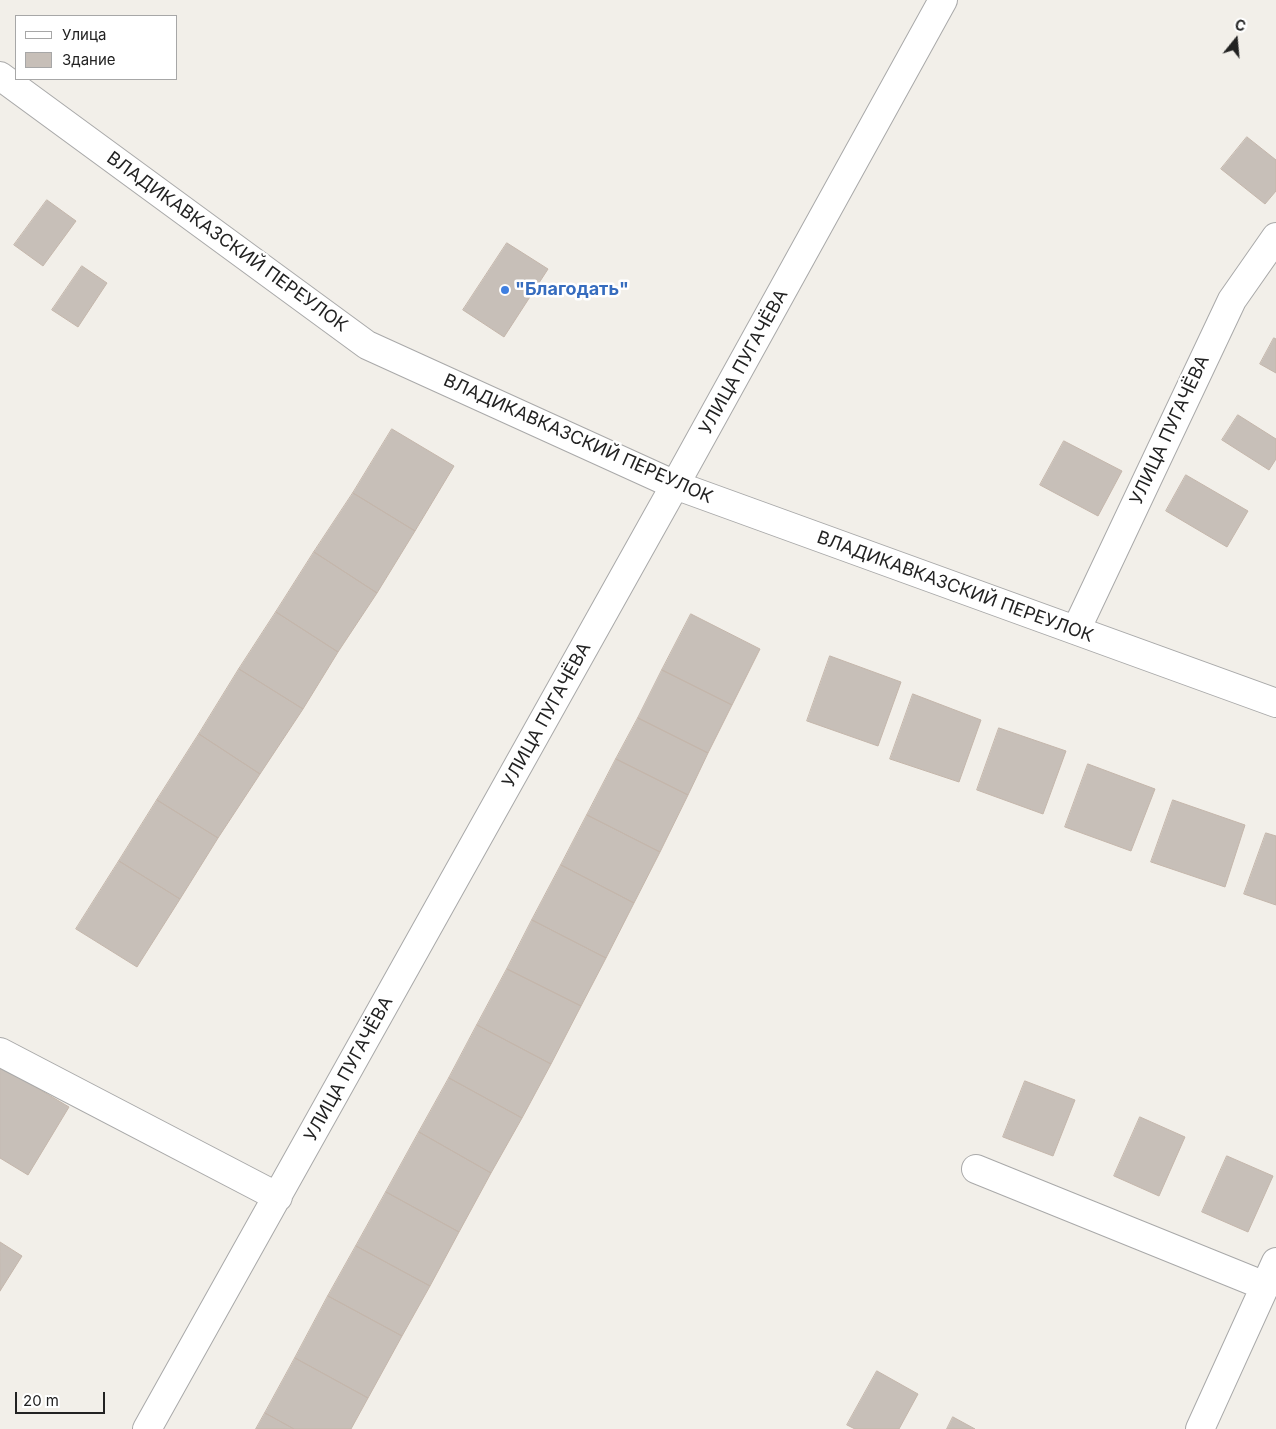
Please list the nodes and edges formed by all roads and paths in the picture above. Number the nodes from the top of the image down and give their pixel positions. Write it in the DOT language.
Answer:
graph roads {
  1 [pos="943,0"];
  2 [pos="0,76"];
  3 [pos="1276,237"];
  4 [pos="675,485"];
  5 [pos="1076,630"];
  6 [pos="1276,702"];
  7 [pos="0,1052"];
  8 [pos="976,1169"];
  9 [pos="278,1196"];
  10 [pos="1270,1274"];
  11 [pos="1206,1427"];
  12 [pos="147,1429"];
  1 -- 4 [label="street, УЛИЦА ПУГАЧЁВА"];
  2 -- 4 [label="street, ВЛАДИКАВКАЗСКИЙ ПЕРЕУЛОК"];
  3 -- 5 [label="street, УЛИЦА ПУГАЧЁВА"];
  4 -- 5 [label="street, ВЛАДИКАВКАЗСКИЙ ПЕРЕУЛОК"];
  4 -- 9 [label="street, УЛИЦА ПУГАЧЁВА"];
  5 -- 6 [label="street, ВЛАДИКАВКАЗСКИЙ ПЕРЕУЛОК"];
  7 -- 9 [label="street"];
  8 -- 10 [label="street"];
  9 -- 12 [label="street, УЛИЦА ПУГАЧЁВА"];
  10 -- 11 [label="street"];
}
